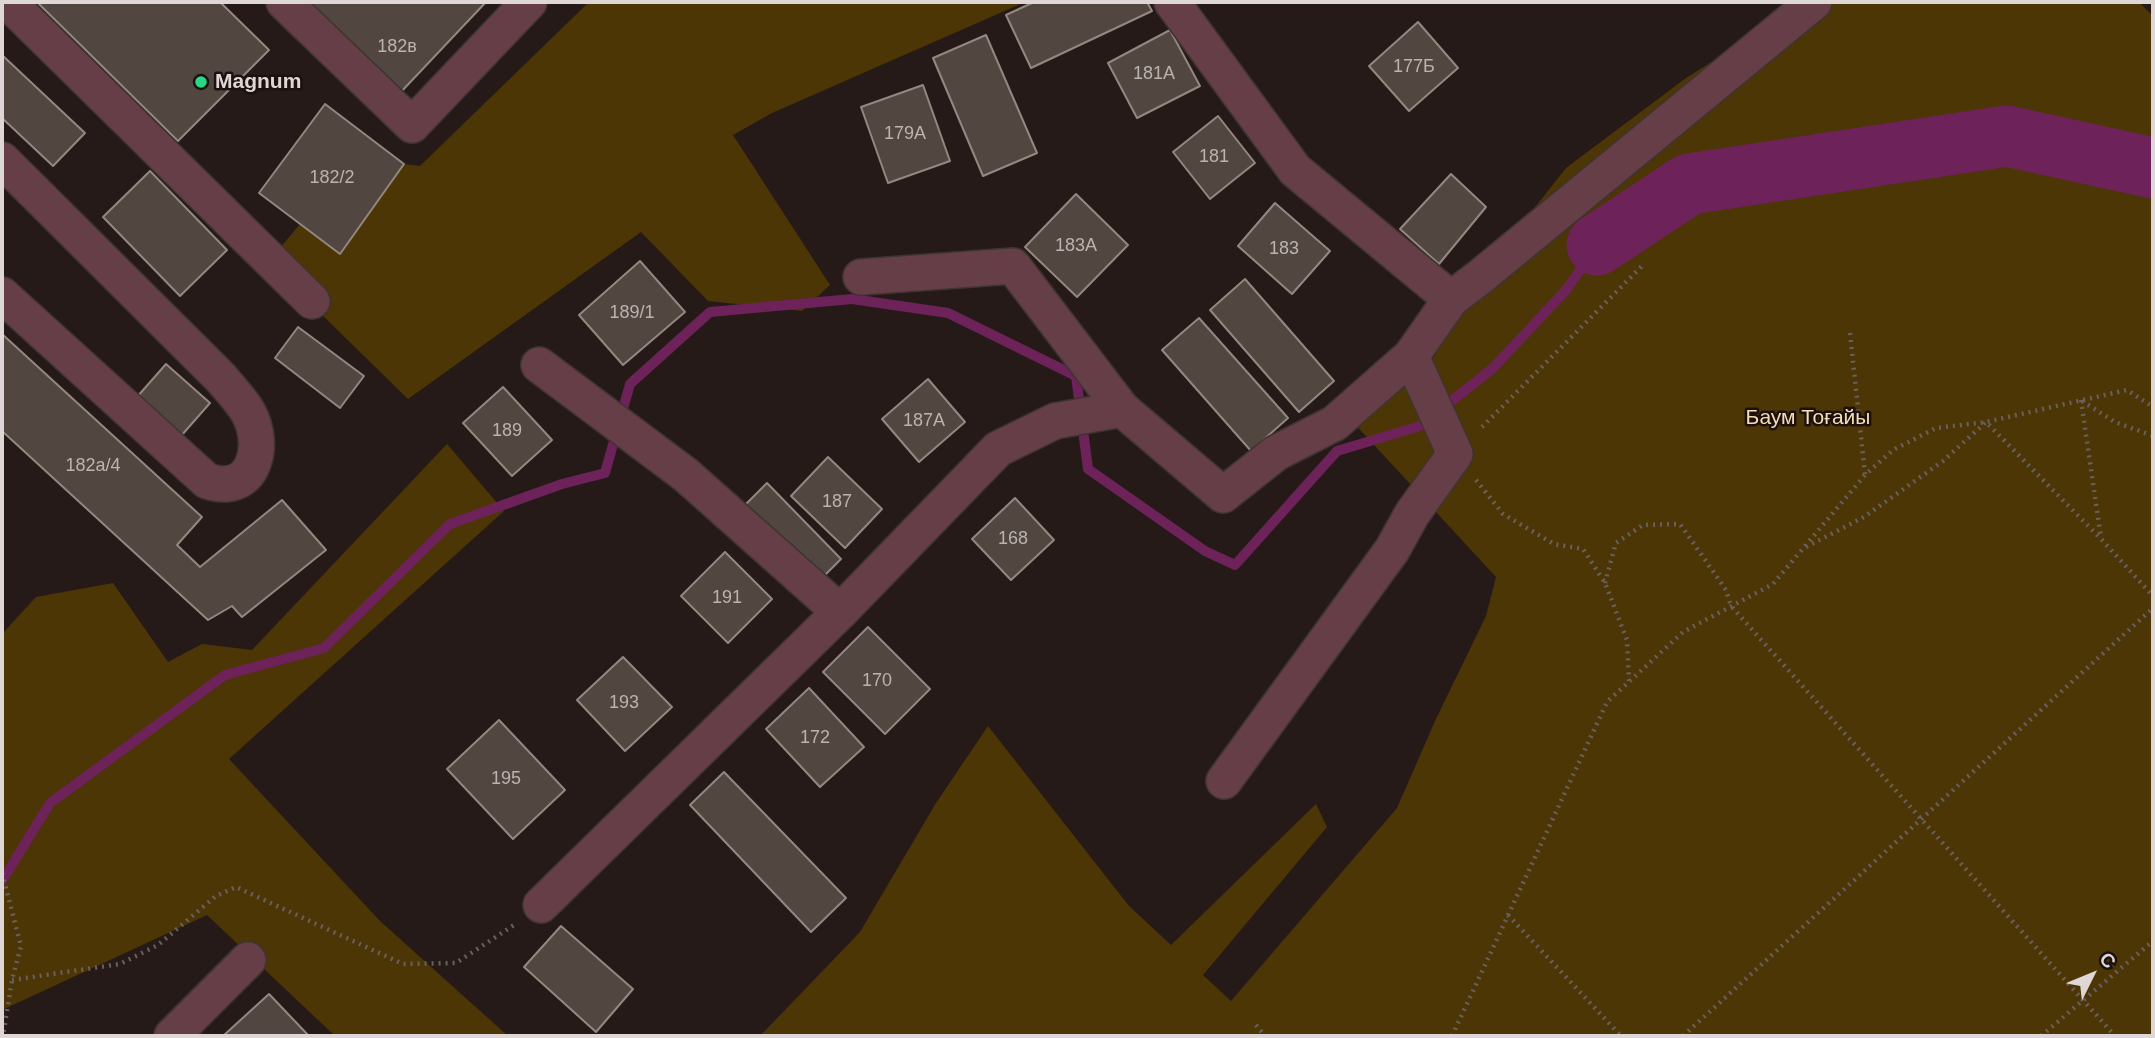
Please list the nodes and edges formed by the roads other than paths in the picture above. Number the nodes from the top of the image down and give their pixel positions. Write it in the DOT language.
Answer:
graph roads {
  1 [pos="8,2"];
  2 [pos="284,2"];
  3 [pos="529,2"];
  4 [pos="1172,2"];
  5 [pos="1814,2"];
  6 [pos="2,160"];
  7 [pos="862,276"];
  8 [pos="2,295"];
  9 [pos="1451,299"];
  10 [pos="312,301"];
  11 [pos="1411,356"];
  12 [pos="539,365"];
  13 [pos="1122,409"];
  14 [pos="840,612"];
  15 [pos="1224,780"];
  16 [pos="541,905"];
  17 [pos="248,960"];
  18 [pos="172,1036"];
  1 -- 10 [label="street"];
  2 -- 3 [label="street"];
  4 -- 9 [label="street"];
  5 -- 9 [label="street"];
  6 -- 8 [label="street"];
  7 -- 13 [label="street"];
  9 -- 11 [label="street"];
  11 -- 13 [label="street"];
  11 -- 15 [label="street"];
  12 -- 14 [label="street"];
  13 -- 14 [label="street"];
  14 -- 16 [label="street"];
  17 -- 18 [label="street"];
}
